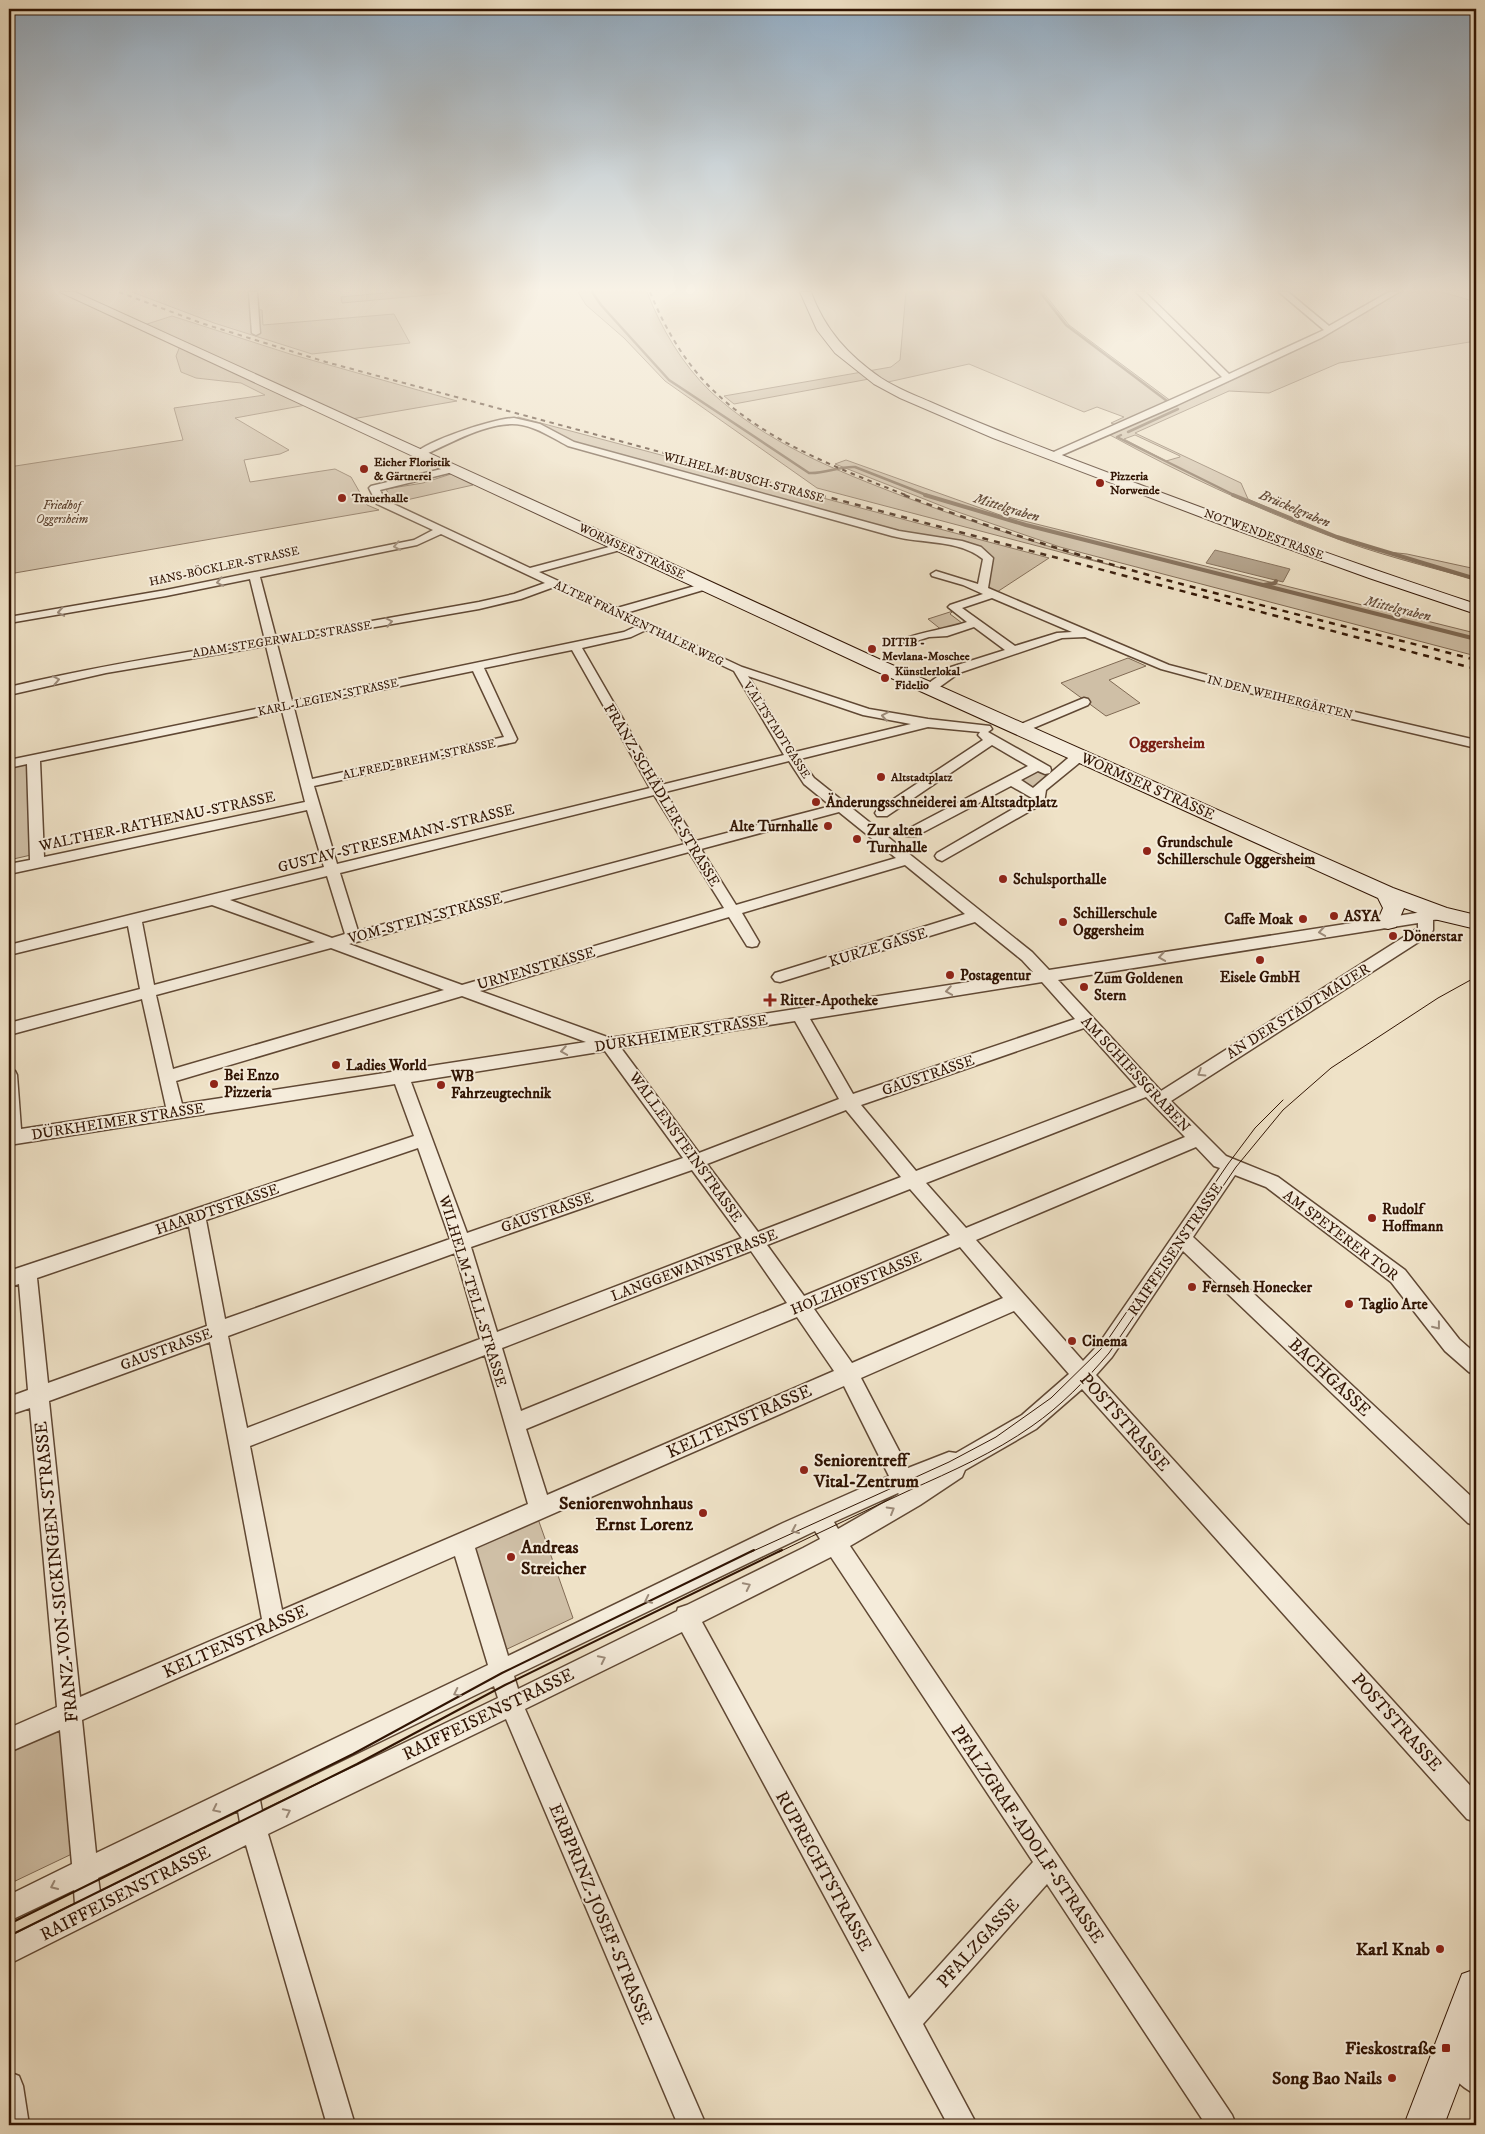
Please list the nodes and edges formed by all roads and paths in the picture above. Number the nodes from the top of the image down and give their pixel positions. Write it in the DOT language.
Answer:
graph roads {
  1 [pos="284,392"];
  2 [pos="899,392"];
  3 [pos="1197,392"];
  4 [pos="420,454"];
  5 [pos="1052,456"];
  6 [pos="454,469"];
  7 [pos="442,530"];
  8 [pos="620,547"];
  9 [pos="530,572"];
  10 [pos="936,574"];
  11 [pos="254,575"];
  12 [pos="555,583"];
  13 [pos="706,586"];
  14 [pos="988,591"];
  15 [pos="1476,609"];
  16 [pos="616,612"];
  17 [pos="9,620"];
  18 [pos="976,623"];
  19 [pos="646,626"];
  20 [pos="1089,636"];
  21 [pos="907,641"];
  22 [pos="271,643"];
  23 [pos="575,646"];
  24 [pos="1014,651"];
  25 [pos="477,666"];
  26 [pos="738,669"];
  27 [pos="930,688"];
  28 [pos="9,691"];
  29 [pos="1084,702"];
  30 [pos="287,706"];
  31 [pos="928,723"];
  32 [pos="1020,728"];
  33 [pos="993,729"];
  34 [pos="1476,744"];
  35 [pos="1079,756"];
  36 [pos="792,757"];
  37 [pos="33,759"];
  38 [pos="9,764"];
  39 [pos="1038,766"];
  40 [pos="1056,776"];
  41 [pos="1011,780"];
  42 [pos="306,784"];
  43 [pos="657,789"];
  44 [pos="1038,796"];
  45 [pos="312,805"];
  46 [pos="842,807"];
  47 [pos="882,813"];
  48 [pos="911,833"];
  49 [pos="692,847"];
  50 [pos="942,856"];
  51 [pos="906,860"];
  52 [pos="37,863"];
  53 [pos="9,869"];
  54 [pos="332,871"];
  55 [pos="1386,893"];
  56 [pos="214,900"];
  57 [pos="732,911"];
  58 [pos="976,916"];
  59 [pos="1433,916"];
  60 [pos="134,919"];
  61 [pos="1388,922"];
  62 [pos="1476,922"];
  63 [pos="354,937"];
  64 [pos="752,942"];
  65 [pos="332,943"];
  66 [pos="9,950"];
  67 [pos="1046,976"];
  68 [pos="780,977"];
  69 [pos="462,990"];
  70 [pos="148,992"];
  71 [pos="799,1014"];
  72 [pos="1086,1021"];
  73 [pos="9,1029"];
  74 [pos="609,1044"];
  75 [pos="9,1075"];
  76 [pos="167,1077"];
  77 [pos="401,1077"];
  78 [pos="1154,1094"];
  79 [pos="849,1102"];
  80 [pos="175,1112"];
  81 [pos="11,1138"];
  82 [pos="425,1139"];
  83 [pos="1198,1139"];
  84 [pos="696,1161"];
  85 [pos="1232,1166"];
  86 [pos="913,1180"];
  87 [pos="196,1216"];
  88 [pos="963,1237"];
  89 [pos="1183,1239"];
  90 [pos="755,1242"];
  91 [pos="461,1243"];
  92 [pos="18,1276"];
  93 [pos="1017,1301"];
  94 [pos="801,1306"];
  95 [pos="218,1330"];
  96 [pos="490,1344"];
  97 [pos="1476,1366"];
  98 [pos="848,1374"];
  99 [pos="1083,1375"];
  100 [pos="38,1395"];
  101 [pos="9,1406"];
  102 [pos="514,1424"];
  103 [pos="239,1441"];
  104 [pos="958,1463"];
  105 [pos="908,1489"];
  106 [pos="540,1508"];
  107 [pos="1476,1515"];
  108 [pos="819,1519"];
  109 [pos="462,1542"];
  110 [pos="834,1542"];
  111 [pos="686,1616"];
  112 [pos="274,1624"];
  113 [pos="501,1672"];
  114 [pos="511,1704"];
  115 [pos="70,1713"];
  116 [pos="9,1740"];
  117 [pos="246,1794"];
  118 [pos="1476,1810"];
  119 [pos="254,1828"];
  120 [pos="1048,1864"];
  121 [pos="86,1871"];
  122 [pos="9,1908"];
  123 [pos="89,1911"];
  124 [pos="9,1951"];
  125 [pos="1476,1988"];
  126 [pos="907,2022"];
  127 [pos="1464,2066"];
  128 [pos="9,2086"];
  129 [pos="15,2125"];
  130 [pos="341,2125"];
  131 [pos="692,2125"];
  132 [pos="963,2125"];
  133 [pos="1222,2125"];
  134 [pos="1424,2125"];
  1 -- 4 [label="street, WORMSER STRASSE"];
  2 -- 5 [label="street, NOTWENDESTRASSE"];
  3 -- 5 [label="street"];
  4 -- 6 [label="street, WORMSER STRASSE"];
  4 -- 14 [label="street, WILHELM-BUSCH-STRASSE"];
  5 -- 15 [label="street, NOTWENDESTRASSE"];
  6 -- 7 [label="street, ALTER FRANKENTHALER WEG"];
  6 -- 8 [label="street, WORMSER STRASSE"];
  7 -- 9 [label="street, ALTER FRANKENTHALER WEG"];
  7 -- 11 [label="street, HANS-BÖCKLER-STRASSE, one-way"];
  8 -- 9 [label="street"];
  8 -- 13 [label="street, WORMSER STRASSE"];
  9 -- 12 [label="street, ALTER FRANKENTHALER WEG"];
  10 -- 14 [label="street"];
  11 -- 17 [label="street, HANS-BÖCKLER-STRASSE, one-way"];
  11 -- 22 [label="street"];
  12 -- 16 [label="street, ALTER FRANKENTHALER WEG"];
  22 -- 12 [label="street, ADAM-STEGERWALD-STRASSE, one-way"];
  13 -- 16 [label="street"];
  13 -- 27 [label="street, WORMSER STRASSE"];
  14 -- 18 [label="street"];
  14 -- 20 [label="street, IN DEN WEIHERGÄRTEN"];
  16 -- 19 [label="street, ALTER FRANKENTHALER WEG"];
  18 -- 21 [label="street"];
  18 -- 24 [label="street"];
  19 -- 23 [label="street, KARL-LEGIEN-STRASSE"];
  19 -- 26 [label="street, ALTER FRANKENTHALER WEG"];
  20 -- 24 [label="street, IN DEN WEIHERGÄRTEN"];
  20 -- 34 [label="street, IN DEN WEIHERGÄRTEN"];
  28 -- 22 [label="street, ADAM-STEGERWALD-STRASSE, one-way"];
  22 -- 30 [label="street"];
  23 -- 25 [label="street, KARL-LEGIEN-STRASSE"];
  23 -- 43 [label="street, FRANZ-SCHÄDLER-STRASSE"];
  24 -- 27 [label="street, IN DEN WEIHERGÄRTEN"];
  25 -- 30 [label="street, KARL-LEGIEN-STRASSE"];
  25 -- 42 [label="street, ALFRED-BREHM-STRASSE"];
  31 -- 26 [label="street, ALTER FRANKENTHALER WEG, one-way"];
  26 -- 36 [label="street, V.ALTSTADTGASSE"];
  27 -- 33 [label="street, WORMSER STRASSE"];
  29 -- 32 [label="street"];
  30 -- 37 [label="street, KARL-LEGIEN-STRASSE"];
  30 -- 42 [label="street"];
  31 -- 33 [label="street, ALTER FRANKENTHALER WEG"];
  31 -- 36 [label="street, GUSTAV-STRESEMANN-STRASSE"];
  32 -- 33 [label="street, WORMSER STRASSE"];
  32 -- 35 [label="street, WORMSER STRASSE"];
  33 -- 39 [label="street"];
  33 -- 47 [label="street"];
  35 -- 40 [label="street"];
  35 -- 55 [label="street, WORMSER STRASSE"];
  36 -- 43 [label="street, GUSTAV-STRESEMANN-STRASSE"];
  36 -- 46 [label="street, V.ALTSTADTGASSE"];
  37 -- 38 [label="street, KARL-LEGIEN-STRASSE"];
  37 -- 52 [label="street"];
  39 -- 40 [label="street"];
  39 -- 41 [label="street"];
  40 -- 44 [label="street"];
  41 -- 44 [label="street"];
  41 -- 48 [label="street"];
  42 -- 45 [label="street"];
  43 -- 49 [label="street, FRANZ-SCHÄDLER-STRASSE"];
  43 -- 54 [label="street, GUSTAV-STRESEMANN-STRASSE"];
  44 -- 50 [label="street"];
  45 -- 52 [label="street, WALTHER-RATHENAU-STRASSE"];
  45 -- 54 [label="street"];
  46 -- 49 [label="street, VOM-STEIN-STRASSE"];
  46 -- 51 [label="street"];
  49 -- 57 [label="street, FRANZ-SCHÄDLER-STRASSE"];
  49 -- 63 [label="street, VOM-STEIN-STRASSE"];
  51 -- 57 [label="street, URNENSTRASSE"];
  51 -- 58 [label="street"];
  52 -- 53 [label="street, WALTHER-RATHENAU-STRASSE"];
  54 -- 56 [label="street, GUSTAV-STRESEMANN-STRASSE"];
  54 -- 63 [label="street"];
  55 -- 59 [label="street, WORMSER STRASSE"];
  55 -- 61 [label="street"];
  56 -- 60 [label="street, GUSTAV-STRESEMANN-STRASSE"];
  56 -- 65 [label="street"];
  57 -- 64 [label="street, FRANZ-SCHÄDLER-STRASSE"];
  57 -- 69 [label="street, URNENSTRASSE"];
  58 -- 67 [label="street"];
  58 -- 68 [label="street, KURZE GASSE"];
  59 -- 61 [label="street, DÜRKHEIMER STRASSE"];
  59 -- 62 [label="street, WORMSER STRASSE"];
  59 -- 78 [label="street, AN DER STADTMAUER, one-way"];
  60 -- 66 [label="street, GUSTAV-STRESEMANN-STRASSE"];
  60 -- 70 [label="street"];
  61 -- 67 [label="street, DÜRKHEIMER STRASSE, one-way"];
  63 -- 65 [label="street, VOM-STEIN-STRASSE"];
  65 -- 69 [label="street"];
  65 -- 70 [label="street, VOM-STEIN-STRASSE"];
  67 -- 71 [label="street, DÜRKHEIMER STRASSE, one-way"];
  67 -- 72 [label="street, AM SCHIESSGRABEN"];
  69 -- 74 [label="street"];
  69 -- 76 [label="street, URNENSTRASSE"];
  70 -- 73 [label="street, VOM-STEIN-STRASSE"];
  70 -- 76 [label="street"];
  71 -- 74 [label="street, DÜRKHEIMER STRASSE"];
  71 -- 79 [label="street, POSTSTRASSE"];
  72 -- 78 [label="street, AM SCHIESSGRABEN"];
  72 -- 79 [label="street, GAUSTRASSE"];
  74 -- 77 [label="street, DÜRKHEIMER STRASSE, one-way"];
  74 -- 84 [label="street, WALLENSTEINSTRASSE"];
  75 -- 81 [label="street"];
  76 -- 80 [label="street"];
  77 -- 80 [label="street, DÜRKHEIMER STRASSE"];
  77 -- 82 [label="street, WILHELM-TELL-STRASSE"];
  78 -- 83 [label="street, AM SCHIESSGRABEN"];
  78 -- 86 [label="street, LANGGEWANNSTRASSE"];
  79 -- 84 [label="street, GAUSTRASSE"];
  79 -- 86 [label="street, POSTSTRASSE"];
  80 -- 81 [label="street, DÜRKHEIMER STRASSE"];
  82 -- 87 [label="street, HAARDTSTRASSE"];
  82 -- 91 [label="street, WILHELM-TELL-STRASSE"];
  83 -- 85 [label="street, AM SCHIESSGRABEN"];
  83 -- 88 [label="street, HOLZHOFSTRASSE"];
  84 -- 90 [label="street, WALLENSTEINSTRASSE"];
  84 -- 91 [label="street, GAUSTRASSE"];
  85 -- 89 [label="street, RAIFFEISENSTRASSE"];
  85 -- 97 [label="street, AM SPEYERER TOR, one-way"];
  86 -- 88 [label="street, POSTSTRASSE"];
  86 -- 90 [label="street, LANGGEWANNSTRASSE"];
  87 -- 92 [label="street, HAARDTSTRASSE"];
  87 -- 95 [label="street"];
  88 -- 93 [label="street, POSTSTRASSE"];
  88 -- 94 [label="street, HOLZHOFSTRASSE"];
  89 -- 99 [label="street, RAIFFEISENSTRASSE"];
  89 -- 107 [label="street, BACHGASSE"];
  90 -- 94 [label="street, WALLENSTEINSTRASSE"];
  90 -- 96 [label="street, LANGGEWANNSTRASSE"];
  91 -- 95 [label="street, GAUSTRASSE"];
  91 -- 96 [label="street, WILHELM-TELL-STRASSE"];
  92 -- 100 [label="street, FRANZ-VON-SICKINGEN-STRASSE"];
  93 -- 98 [label="street, KELTENSTRASSE"];
  93 -- 99 [label="street, POSTSTRASSE"];
  94 -- 98 [label="street, WALLENSTEINSTRASSE"];
  94 -- 102 [label="street, HOLZHOFSTRASSE"];
  95 -- 100 [label="street, GAUSTRASSE"];
  95 -- 103 [label="street"];
  96 -- 102 [label="street, WILHELM-TELL-STRASSE"];
  96 -- 103 [label="street, LANGGEWANNSTRASSE"];
  98 -- 105 [label="street, WALLENSTEINSTRASSE"];
  98 -- 106 [label="street, KELTENSTRASSE"];
  99 -- 104 [label="street, RAIFFEISENSTRASSE"];
  99 -- 118 [label="street, POSTSTRASSE"];
  100 -- 101 [label="street, GAUSTRASSE"];
  100 -- 115 [label="street, FRANZ-VON-SICKINGEN-STRASSE"];
  102 -- 106 [label="street, WILHELM-TELL-STRASSE"];
  103 -- 112 [label="street"];
  104 -- 105 [label="street, RAIFFEISENSTRASSE"];
  105 -- 108 [label="street, RAIFFEISENSTRASSE"];
  110 -- 105 [label="street, RAIFFEISENSTRASSE, one-way"];
  106 -- 109 [label="street, KELTENSTRASSE"];
  108 -- 110 [label="street, PFALZGRAF-ADOLF-STRASSE"];
  108 -- 113 [label="street, RAIFFEISENSTRASSE, one-way"];
  109 -- 112 [label="street, KELTENSTRASSE"];
  109 -- 113 [label="street"];
  111 -- 110 [label="street, RAIFFEISENSTRASSE, one-way"];
  110 -- 120 [label="street, PFALZGRAF-ADOLF-STRASSE"];
  114 -- 111 [label="street, RAIFFEISENSTRASSE, one-way"];
  111 -- 126 [label="street, RUPRECHTSTRASSE"];
  112 -- 115 [label="street, KELTENSTRASSE"];
  113 -- 114 [label="street, ERBPRINZ-JOSEF-STRASSE"];
  113 -- 117 [label="street, RAIFFEISENSTRASSE, one-way"];
  119 -- 114 [label="street, RAIFFEISENSTRASSE, one-way"];
  114 -- 131 [label="street, ERBPRINZ-JOSEF-STRASSE"];
  115 -- 116 [label="street, KELTENSTRASSE"];
  115 -- 121 [label="street, FRANZ-VON-SICKINGEN-STRASSE"];
  117 -- 119 [label="street"];
  117 -- 121 [label="street, RAIFFEISENSTRASSE, one-way"];
  119 -- 123 [label="street, RAIFFEISENSTRASSE"];
  119 -- 130 [label="street"];
  120 -- 126 [label="street, PFALZGASSE"];
  120 -- 133 [label="street, PFALZGRAF-ADOLF-STRASSE"];
  121 -- 122 [label="street, RAIFFEISENSTRASSE, one-way"];
  121 -- 123 [label="street, FRANZ-VON-SICKINGEN-STRASSE"];
  123 -- 124 [label="street, RAIFFEISENSTRASSE"];
  125 -- 127 [label="street"];
  126 -- 132 [label="street, RUPRECHTSTRASSE"];
  127 -- 134 [label="street"];
  128 -- 129 [label="street"];
}
